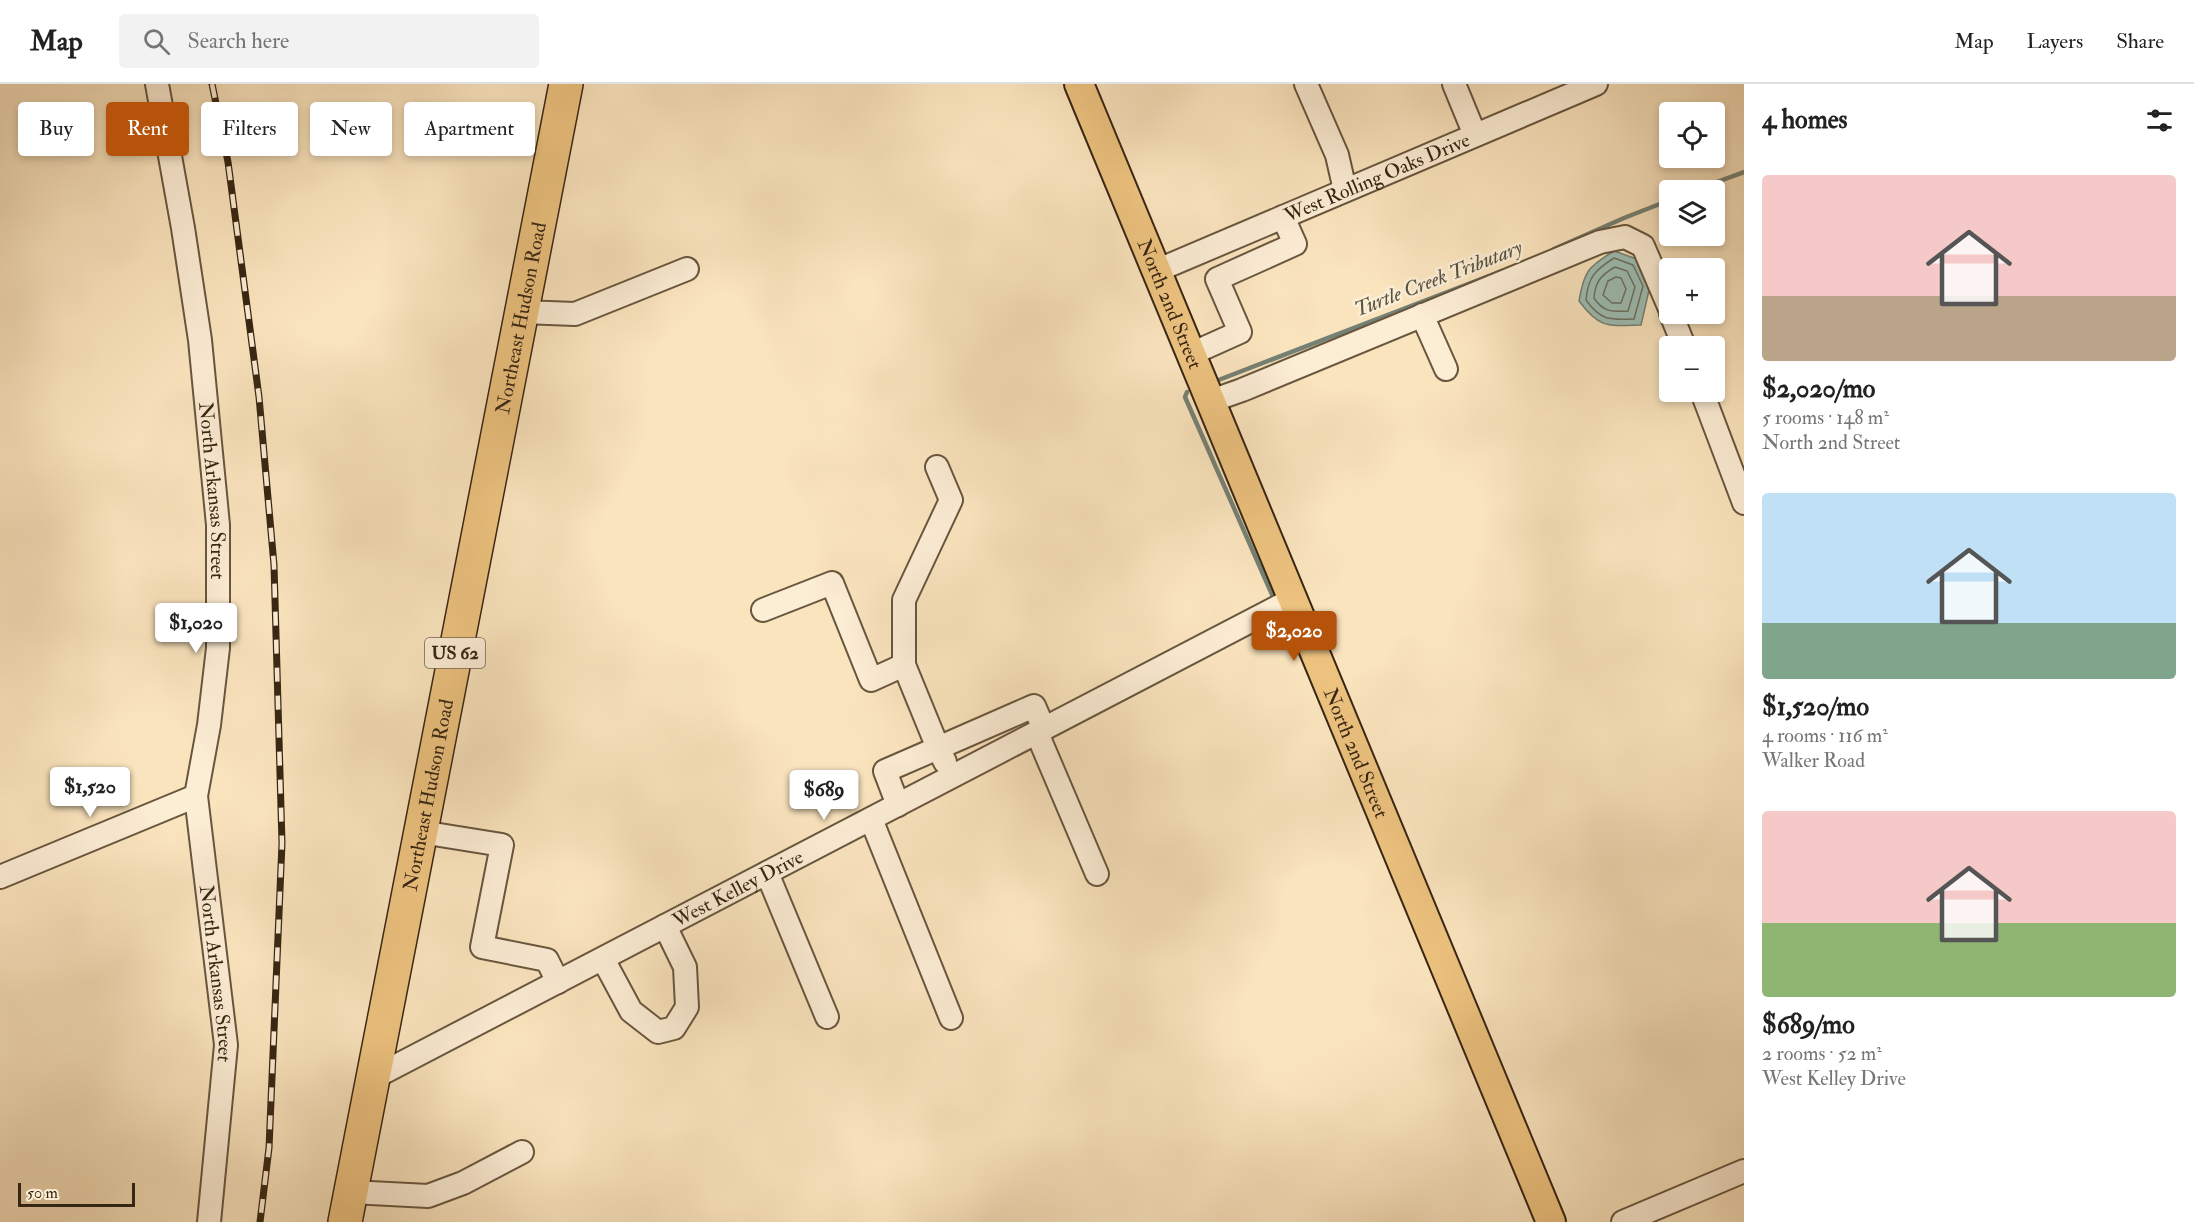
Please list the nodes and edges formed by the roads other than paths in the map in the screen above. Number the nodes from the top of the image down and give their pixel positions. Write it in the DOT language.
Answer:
graph roads {
  1 [pos="157,84"];
  2 [pos="566,84"];
  3 [pos="1079,84"];
  4 [pos="1306,84"];
  5 [pos="1454,84"];
  6 [pos="1596,84"];
  7 [pos="1475,135"];
  8 [pos="1346,190"];
  9 [pos="1283,216"];
  10 [pos="687,269"];
  11 [pos="1156,271"];
  12 [pos="1659,283"];
  13 [pos="522,312"];
  14 [pos="1422,315"];
  15 [pos="1191,354"];
  16 [pos="1446,369"];
  17 [pos="1210,401"];
  18 [pos="1706,402"];
  19 [pos="937,467"];
  20 [pos="1744,503"];
  21 [pos="1293,600"];
  22 [pos="763,610"];
  23 [pos="904,665"];
  24 [pos="1040,731"];
  25 [pos="938,748"];
  26 [pos="952,777"];
  27 [pos="196,796"];
  28 [pos="898,805"];
  29 [pos="871,819"];
  30 [pos="421,832"];
  31 [pos="767,873"];
  32 [pos="1097,874"];
  33 [pos="0,877"];
  34 [pos="665,926"];
  35 [pos="603,958"];
  36 [pos="558,982"];
  37 [pos="827,1017"];
  38 [pos="951,1018"];
  39 [pos="373,1078"];
  40 [pos="522,1152"];
  41 [pos="1744,1171"];
  42 [pos="348,1207"];
  43 [pos="209,1222"];
  44 [pos="1551,1222"];
  45 [pos="1623,1222"];
  1 -- 27 [label="street, North Arkansas Street"];
  2 -- 13 [label="highway, Northeast Hudson Road / US 62"];
  3 -- 11 [label="main road, North 2nd Street"];
  4 -- 8 [label="street"];
  5 -- 7 [label="street"];
  6 -- 7 [label="street, West Rolling Oaks Drive"];
  7 -- 8 [label="street, West Rolling Oaks Drive"];
  8 -- 9 [label="street, West Rolling Oaks Drive"];
  9 -- 11 [label="street, West Rolling Oaks Drive"];
  9 -- 15 [label="street"];
  10 -- 13 [label="street"];
  11 -- 15 [label="main road, North 2nd Street"];
  12 -- 14 [label="street"];
  13 -- 30 [label="highway, Northeast Hudson Road / US 62"];
  14 -- 16 [label="street"];
  14 -- 17 [label="street"];
  15 -- 17 [label="main road, North 2nd Street"];
  17 -- 21 [label="main road, North 2nd Street"];
  18 -- 20 [label="street"];
  19 -- 23 [label="street"];
  21 -- 24 [label="street, West Kelley Drive"];
  21 -- 44 [label="main road, North 2nd Street"];
  22 -- 23 [label="street"];
  23 -- 25 [label="street"];
  24 -- 25 [label="street"];
  24 -- 26 [label="street, West Kelley Drive"];
  24 -- 32 [label="street"];
  25 -- 26 [label="street"];
  25 -- 28 [label="street"];
  26 -- 28 [label="street, West Kelley Drive"];
  27 -- 33 [label="street"];
  27 -- 43 [label="street, North Arkansas Street"];
  28 -- 29 [label="street, West Kelley Drive"];
  29 -- 31 [label="street, West Kelley Drive"];
  29 -- 38 [label="street"];
  30 -- 36 [label="street"];
  30 -- 39 [label="highway, Northeast Hudson Road / US 62"];
  31 -- 34 [label="street, West Kelley Drive"];
  31 -- 37 [label="street"];
  34 -- 35 [label="street, West Kelley Drive"];
  34 -- 35 [label="street"];
  35 -- 36 [label="street, West Kelley Drive"];
  36 -- 39 [label="street, West Kelley Drive"];
  39 -- 42 [label="highway, Northeast Hudson Road / US 62"];
  40 -- 42 [label="street"];
  41 -- 45 [label="street"];
}
